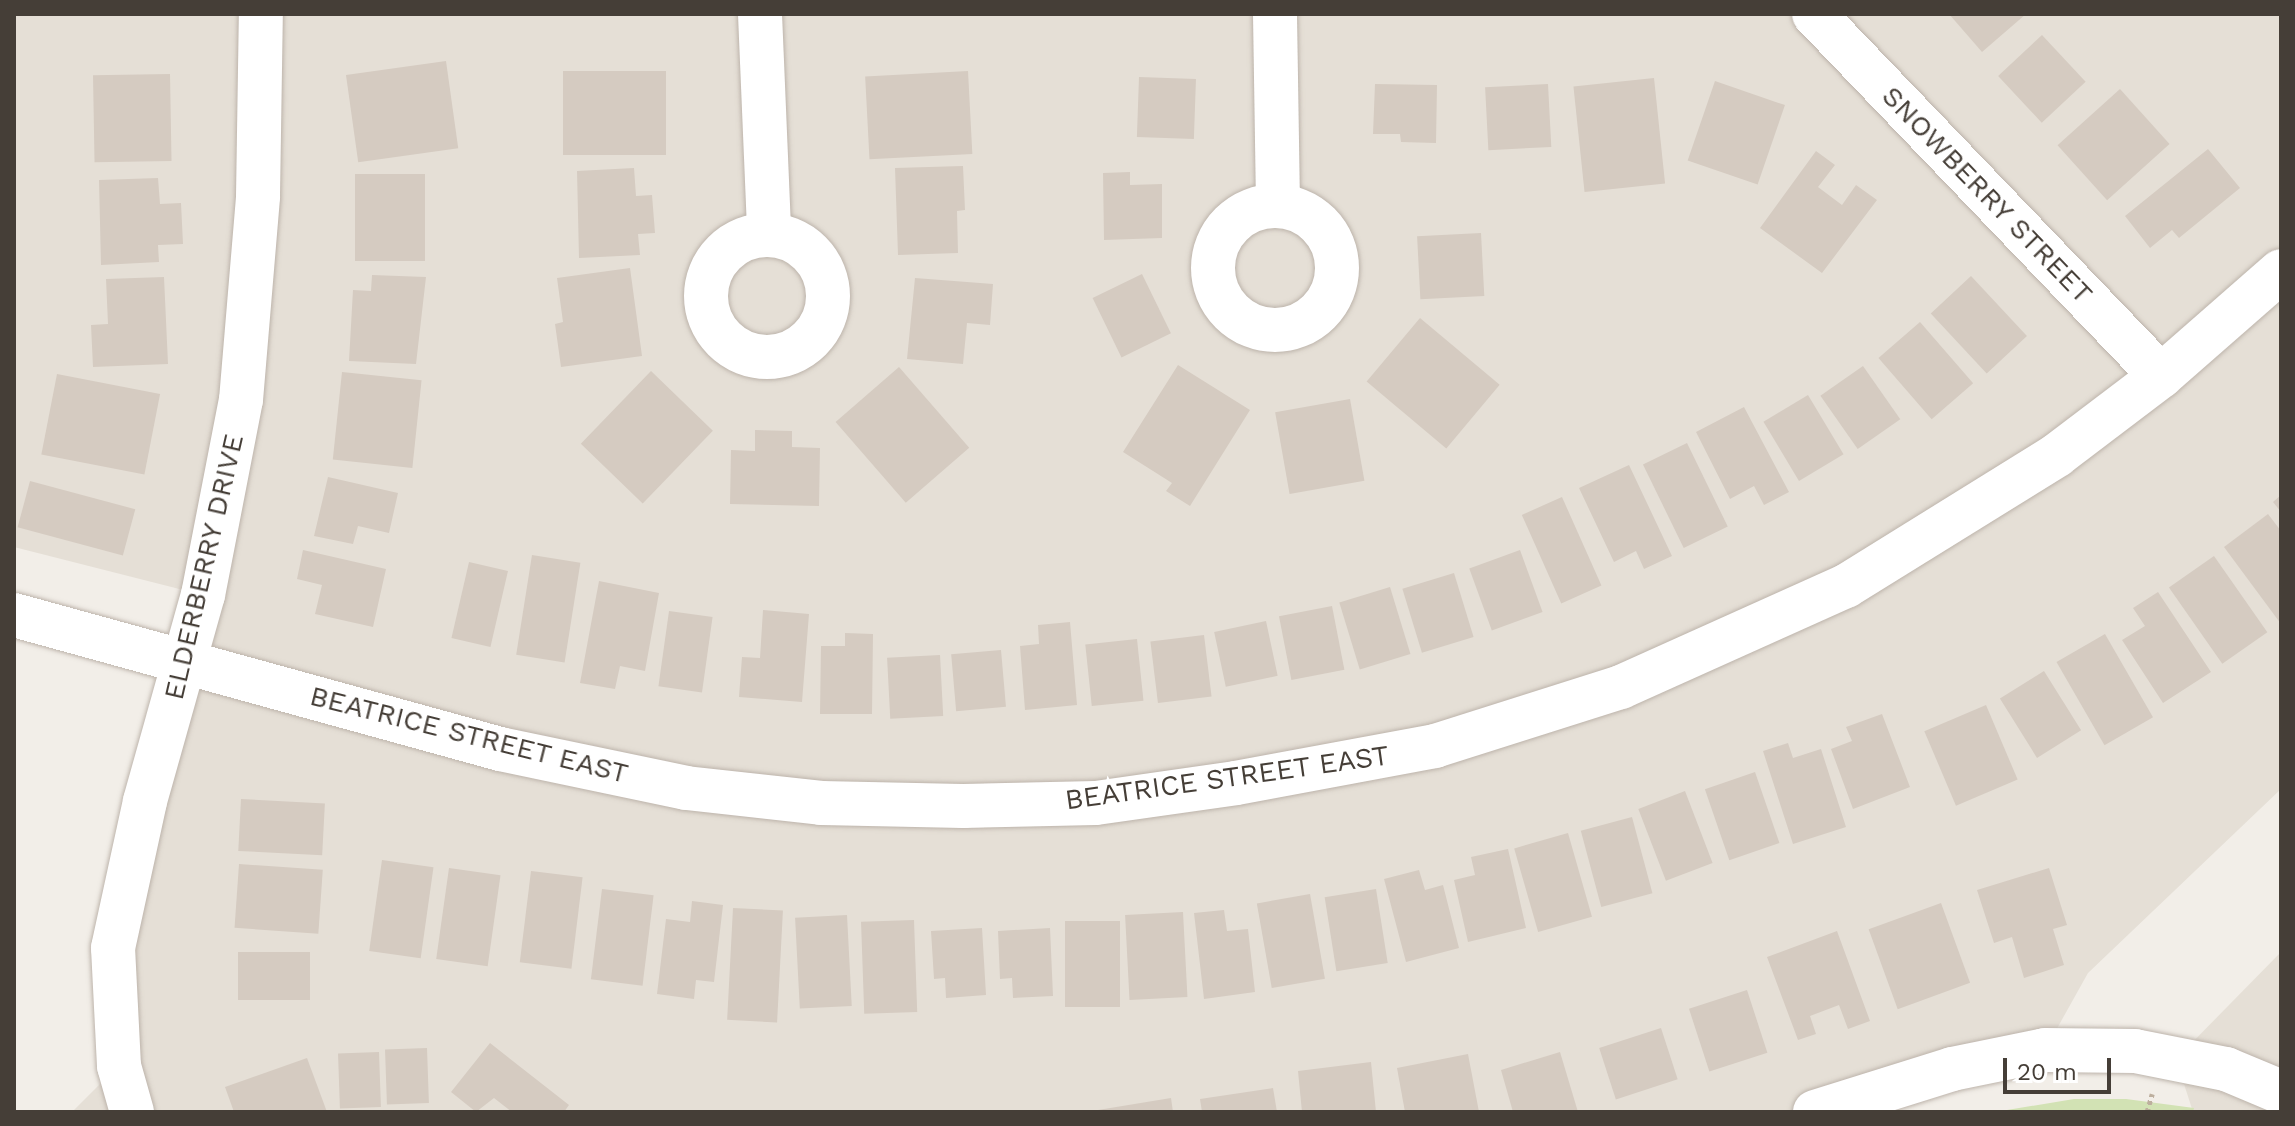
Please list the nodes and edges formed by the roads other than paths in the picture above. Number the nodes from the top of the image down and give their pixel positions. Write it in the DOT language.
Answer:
graph roads {
  1 [pos="261,14"];
  2 [pos="760,14"];
  3 [pos="1275,14"];
  4 [pos="1814,14"];
  5 [pos="1278,205"];
  6 [pos="769,232"];
  7 [pos="2281,271"];
  8 [pos="2161,376"];
  9 [pos="14,615"];
  10 [pos="186,661"];
  11 [pos="2281,1092"];
  12 [pos="132,1112"];
  13 [pos="1815,1112"];
  1 -- 10 [label="street, ELDERBERRY DRIVE"];
  2 -- 6 [label="street"];
  3 -- 5 [label="street"];
  4 -- 8 [label="street, SNOWBERRY STREET"];
  7 -- 8 [label="street, BEATRICE STREET EAST"];
  8 -- 10 [label="street, BEATRICE STREET EAST"];
  9 -- 10 [label="street, BEATRICE STREET EAST"];
  10 -- 12 [label="street, ELDERBERRY DRIVE"];
  11 -- 13 [label="street"];
}
